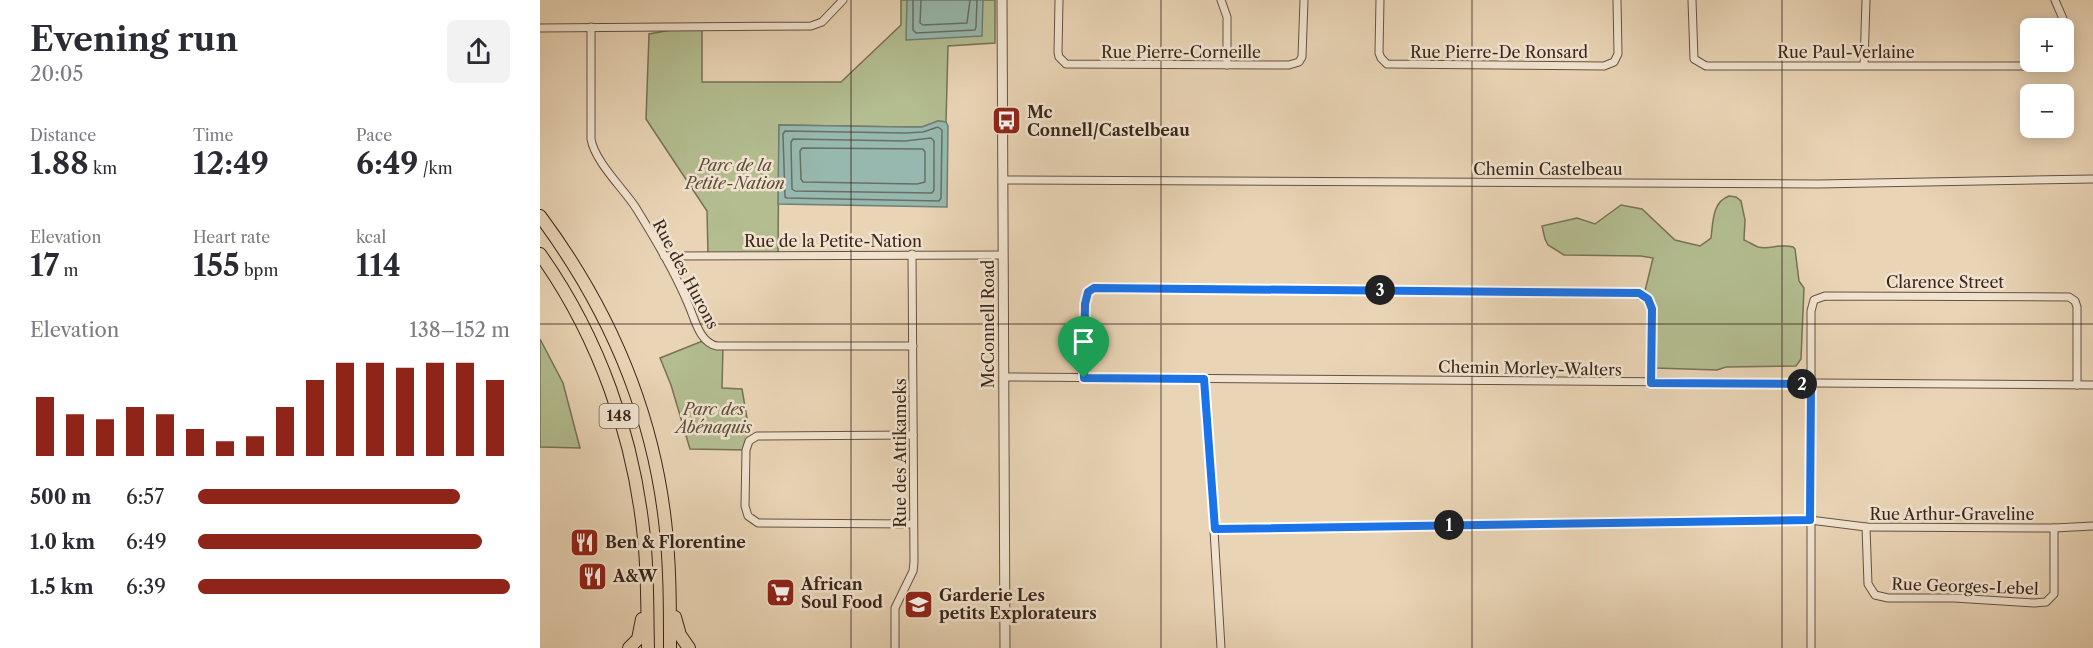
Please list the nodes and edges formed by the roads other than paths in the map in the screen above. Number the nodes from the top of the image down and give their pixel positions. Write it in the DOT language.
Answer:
graph roads {
  1 [pos="843,0"];
  2 [pos="1002,0"];
  3 [pos="1059,0"];
  4 [pos="1221,0"];
  5 [pos="1304,0"];
  6 [pos="1380,0"];
  7 [pos="1617,0"];
  8 [pos="1692,0"];
  9 [pos="1866,0"];
  10 [pos="2055,0"];
  11 [pos="2062,18"];
  12 [pos="591,27"];
  13 [pos="540,28"];
  14 [pos="1227,65"];
  15 [pos="1864,65"];
  16 [pos="2020,66"];
  17 [pos="2093,179"];
  18 [pos="1002,180"];
  19 [pos="540,216"];
  20 [pos="540,254"];
  21 [pos="912,254"];
  22 [pos="1003,255"];
  23 [pos="664,256"];
  24 [pos="913,346"];
  25 [pos="1004,377"];
  26 [pos="1084,378"];
  27 [pos="1204,379"];
  28 [pos="1651,383"];
  29 [pos="1811,384"];
  30 [pos="2077,385"];
  31 [pos="2093,385"];
  32 [pos="913,435"];
  33 [pos="1810,520"];
  34 [pos="913,524"];
  35 [pos="2093,525"];
  36 [pos="1866,527"];
  37 [pos="2054,528"];
  38 [pos="1215,529"];
  39 [pos="670,588"];
  40 [pos="647,594"];
  41 [pos="630,648"];
  42 [pos="648,648"];
  43 [pos="670,648"];
  44 [pos="689,648"];
  45 [pos="895,648"];
  46 [pos="1005,648"];
  47 [pos="1221,648"];
  48 [pos="1811,648"];
  1 -- 12 [label="street"];
  2 -- 18 [label="street, McConnell Road"];
  3 -- 14 [label="street, Rue Pierre-Corneille"];
  4 -- 14 [label="street"];
  5 -- 14 [label="street, Rue Pierre-Corneille"];
  6 -- 7 [label="street, Rue Pierre-De Ronsard"];
  8 -- 15 [label="street, Rue Paul-Verlaine"];
  9 -- 15 [label="street"];
  10 -- 11 [label="street"];
  12 -- 13 [label="street"];
  12 -- 23 [label="street, Rue des Hurons"];
  15 -- 16 [label="street, Rue Paul-Verlaine"];
  17 -- 18 [label="street, Chemin Castelbeau"];
  18 -- 22 [label="street, McConnell Road"];
  19 -- 39 [label="highway, 148"];
  20 -- 40 [label="highway, 148"];
  21 -- 22 [label="street, Rue de la Petite-Nation"];
  21 -- 23 [label="street, Rue de la Petite-Nation"];
  21 -- 24 [label="street, Rue des Attikameks"];
  22 -- 25 [label="street, McConnell Road"];
  23 -- 24 [label="street, Rue des Hurons"];
  24 -- 32 [label="street, Rue des Attikameks"];
  25 -- 26 [label="street, Chemin Morley-Walters"];
  25 -- 46 [label="street, McConnell Road"];
  26 -- 27 [label="street, Chemin Morley-Walters"];
  26 -- 28 [label="street"];
  27 -- 28 [label="street, Chemin Morley-Walters"];
  27 -- 38 [label="street"];
  28 -- 29 [label="street, Chemin Morley-Walters"];
  29 -- 30 [label="street, Chemin Morley-Walters"];
  29 -- 30 [label="street, Clarence Street"];
  29 -- 33 [label="street"];
  30 -- 31 [label="street, Chemin Morley-Walters"];
  32 -- 34 [label="street, Rue des Attikameks"];
  32 -- 34 [label="street"];
  33 -- 36 [label="street, Rue Arthur-Graveline"];
  33 -- 38 [label="street, Rue Arthur-Graveline"];
  33 -- 48 [label="street"];
  34 -- 45 [label="street, Rue des Attikameks"];
  35 -- 37 [label="street, Rue Arthur-Graveline"];
  36 -- 37 [label="street, Rue Arthur-Graveline"];
  36 -- 37 [label="street, Rue Georges-Lebel"];
  38 -- 47 [label="street"];
  39 -- 43 [label="highway, 148"];
  39 -- 44 [label="highway"];
  40 -- 41 [label="highway"];
  40 -- 42 [label="highway, 148"];
}
